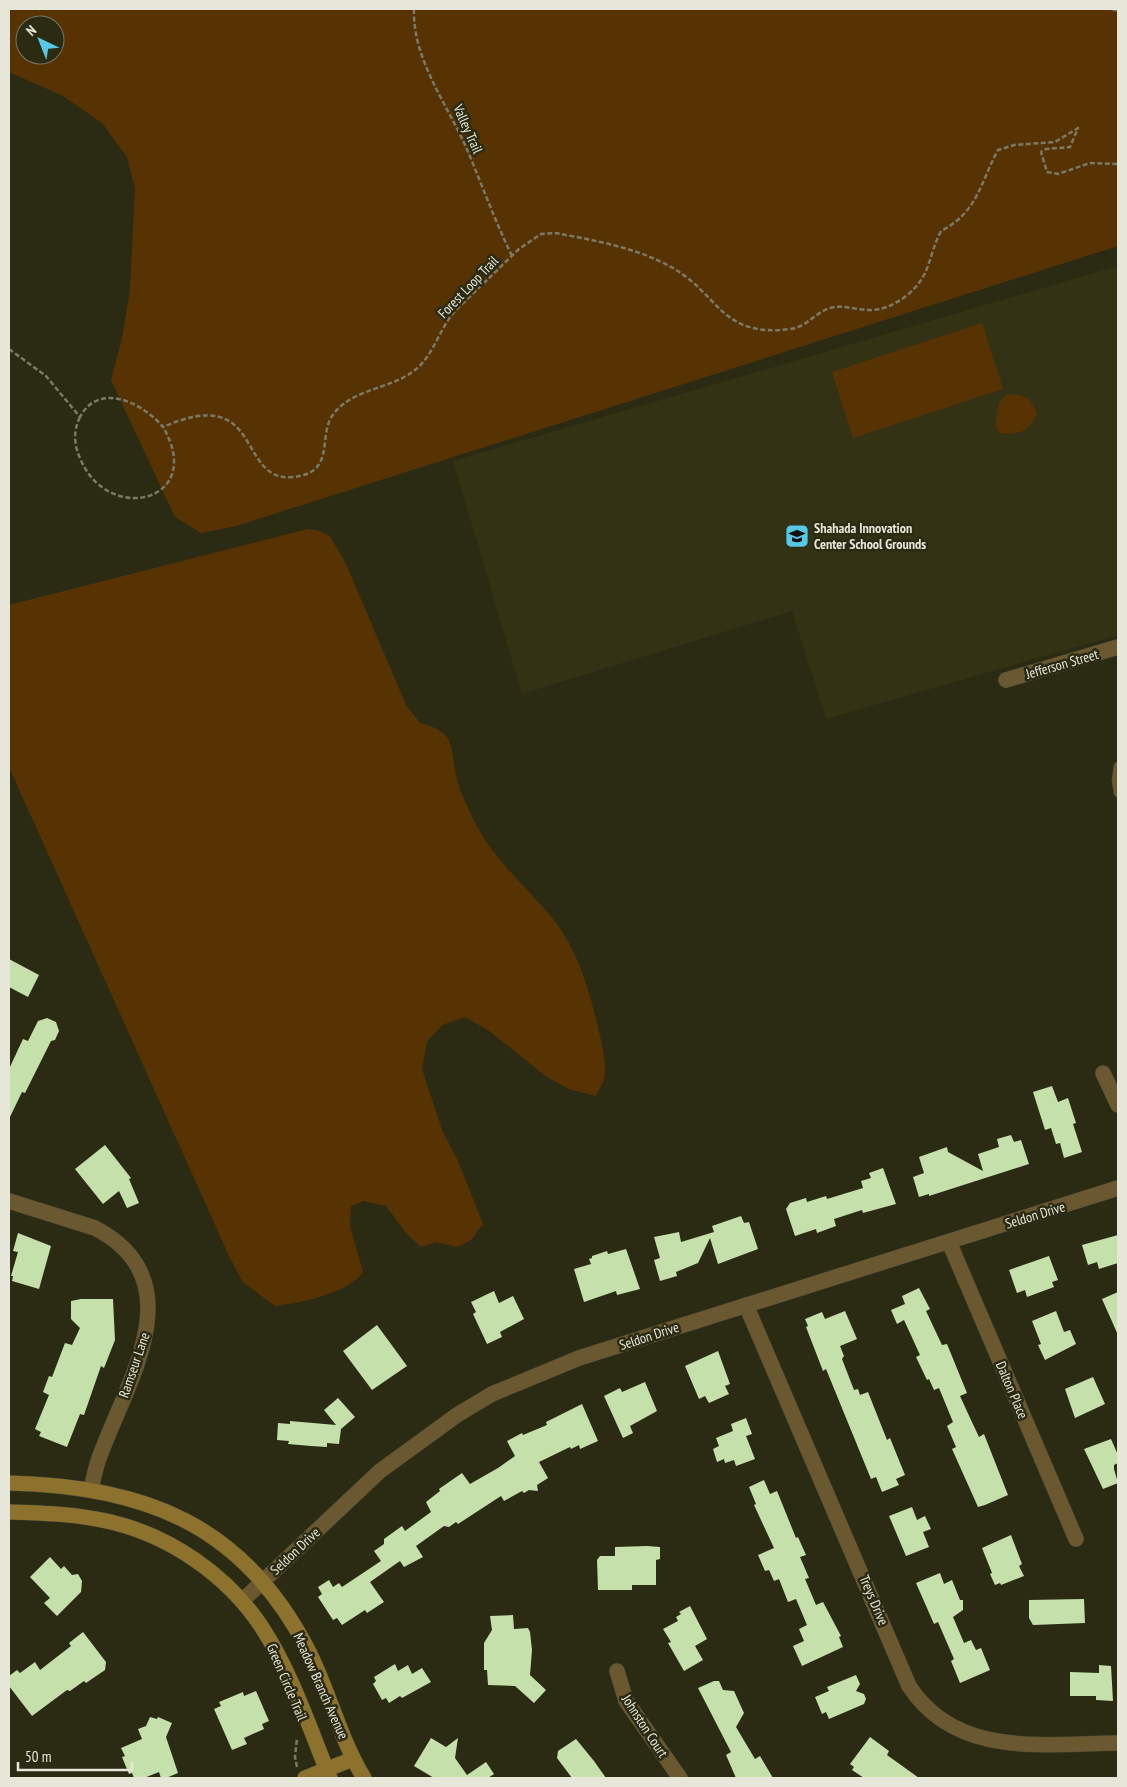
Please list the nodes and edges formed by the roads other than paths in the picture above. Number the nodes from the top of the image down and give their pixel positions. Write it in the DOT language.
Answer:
graph roads {
  1 [pos="1118,647"];
  2 [pos="1006,680"];
  3 [pos="1118,766"];
  4 [pos="1118,793"];
  5 [pos="1103,1073"];
  6 [pos="1118,1106"];
  7 [pos="1118,1188"];
  8 [pos="9,1201"];
  9 [pos="948,1242"];
  10 [pos="746,1304"];
  11 [pos="9,1483"];
  12 [pos="91,1489"];
  13 [pos="9,1512"];
  14 [pos="1076,1539"];
  15 [pos="263,1581"];
  16 [pos="242,1600"];
  17 [pos="617,1670"];
  18 [pos="1118,1743"];
  19 [pos="354,1759"];
  20 [pos="328,1774"];
  21 [pos="302,1775"];
  22 [pos="364,1778"];
  23 [pos="680,1778"];
  1 -- 2 [label="street, Jefferson Street"];
  3 -- 4 [label="lane"];
  5 -- 6 [label="street"];
  7 -- 9 [label="street, Seldon Drive"];
  8 -- 12 [label="street, Ramseur Lane"];
  9 -- 10 [label="street, Seldon Drive"];
  9 -- 14 [label="street, Dalton Place"];
  10 -- 15 [label="street, Seldon Drive"];
  10 -- 18 [label="street, Treys Drive"];
  11 -- 12 [label="main road, Meadow Branch Avenue"];
  12 -- 15 [label="main road, Meadow Branch Avenue"];
  13 -- 16 [label="main road, Meadow Branch Avenue"];
  15 -- 16 [label="street, Seldon Drive"];
  15 -- 19 [label="main road, Meadow Branch Avenue"];
  16 -- 20 [label="main road, Meadow Branch Avenue"];
  17 -- 23 [label="street, Johnston Court"];
  19 -- 20 [label="main road"];
  19 -- 22 [label="main road, Meadow Branch Avenue"];
  20 -- 21 [label="main road"];
}
